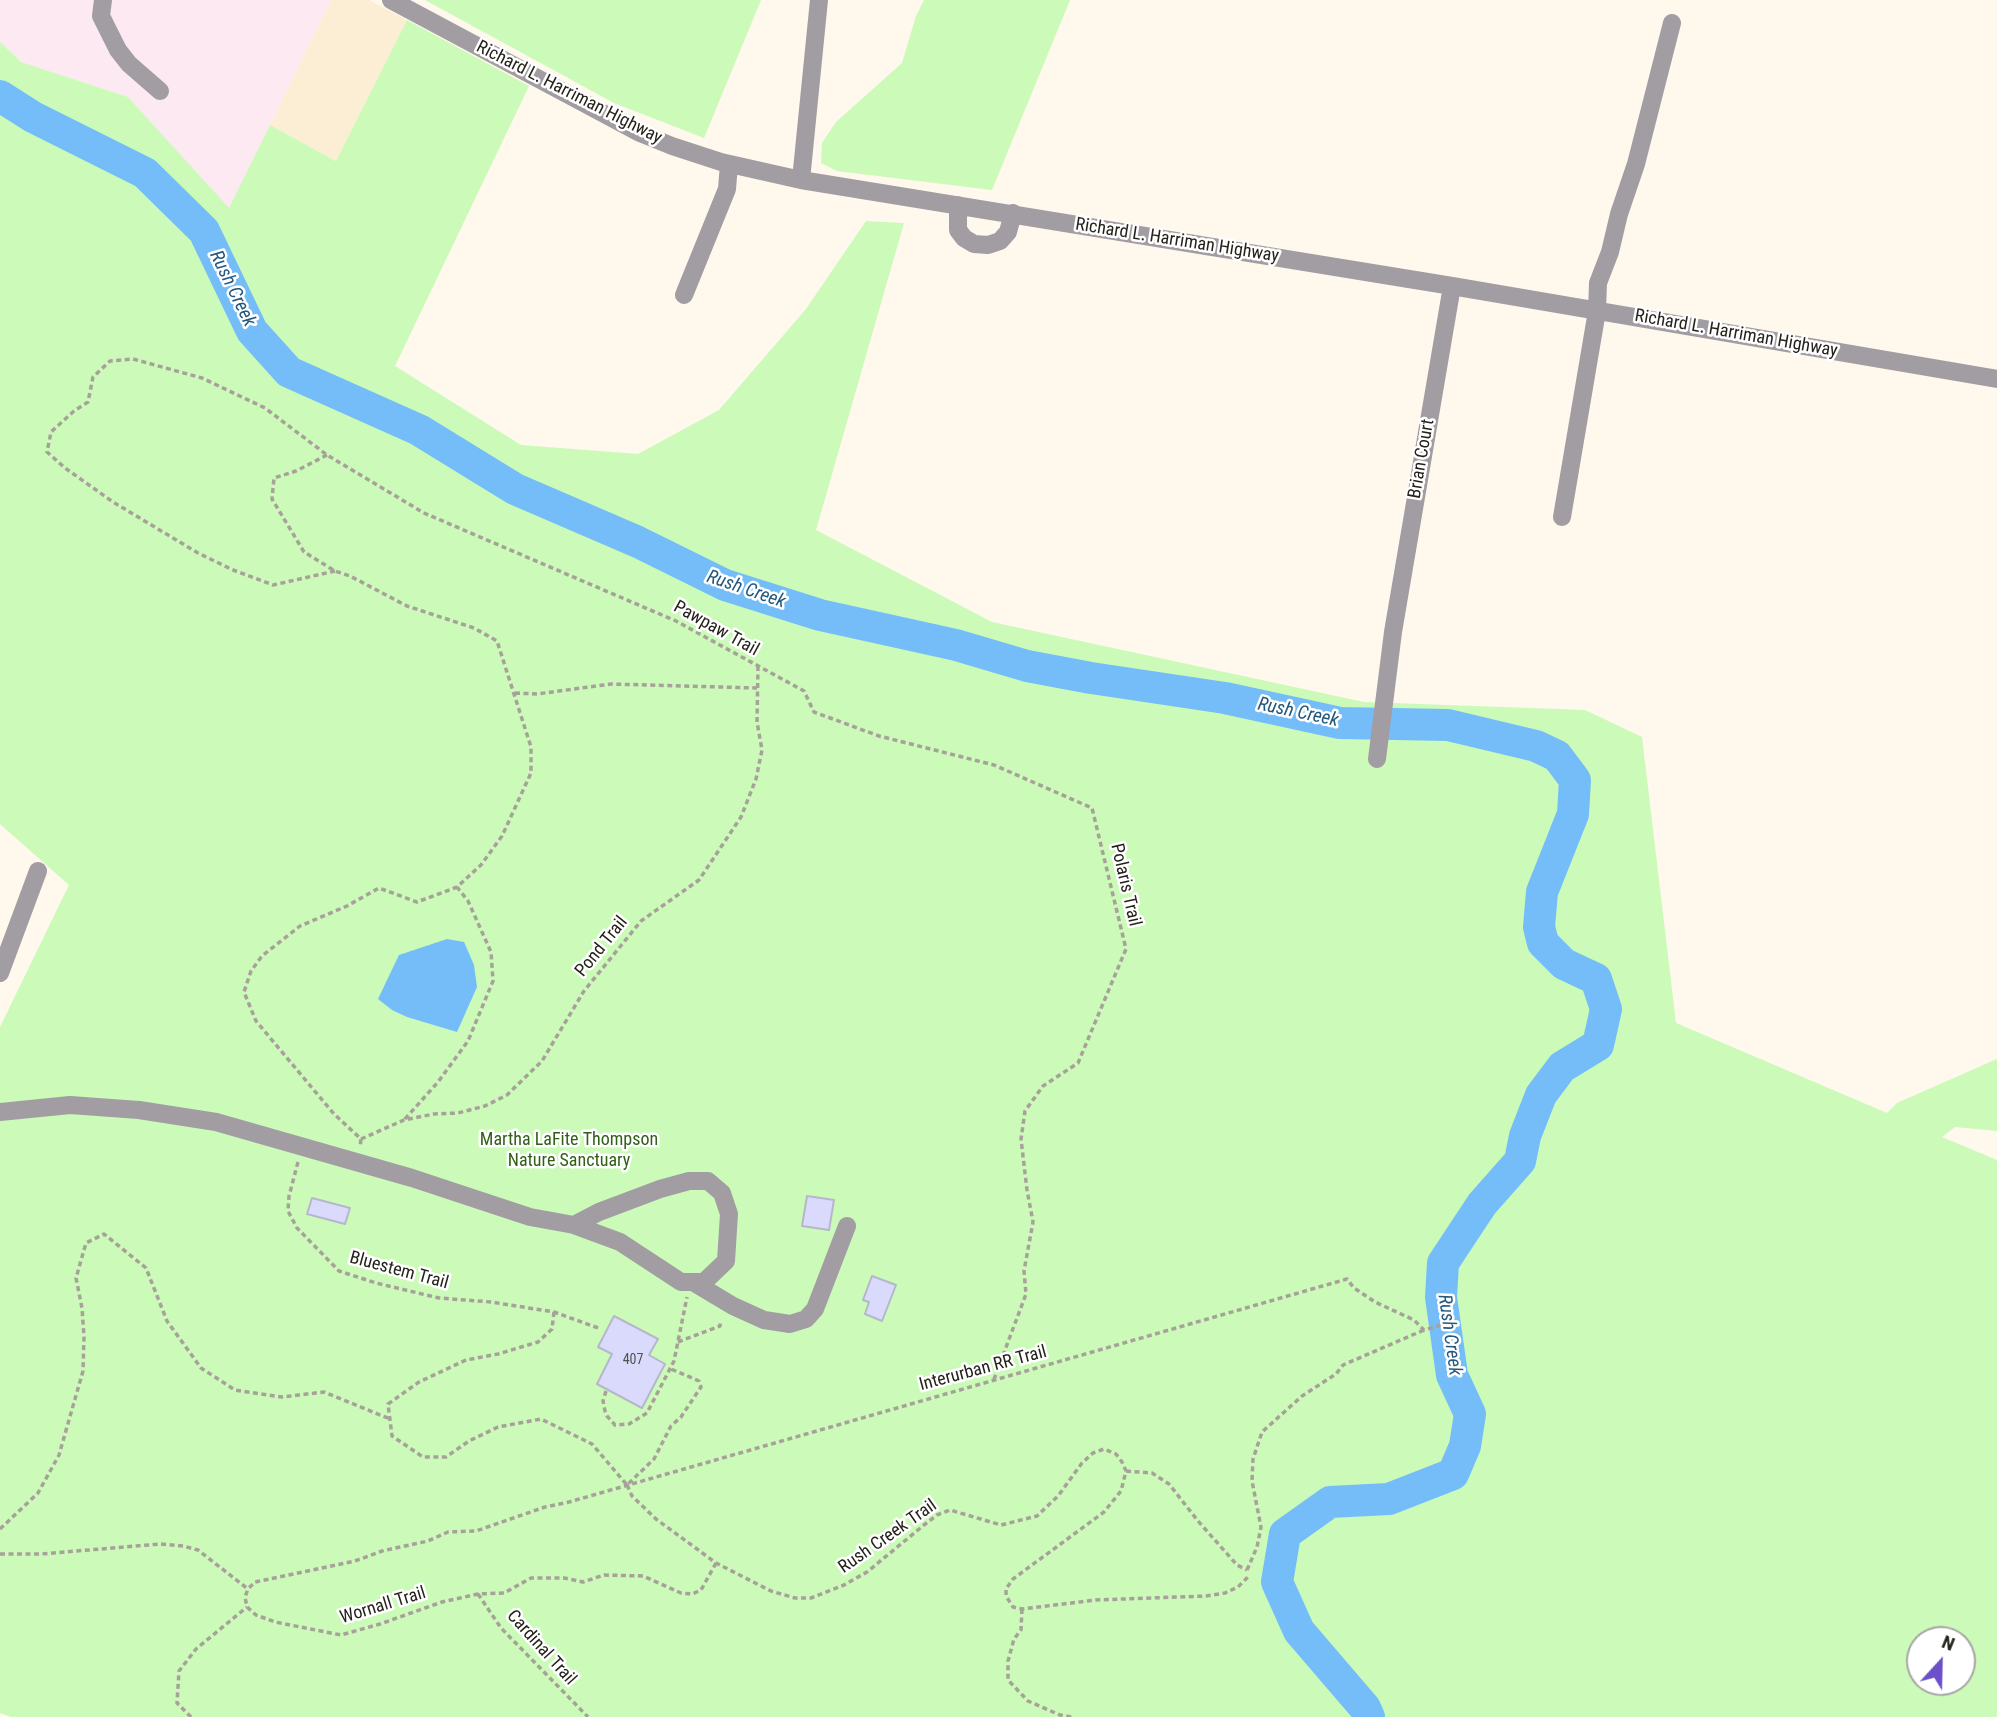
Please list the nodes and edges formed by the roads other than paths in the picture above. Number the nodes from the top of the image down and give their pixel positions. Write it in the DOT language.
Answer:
graph roads {
  1 [pos="103,0"];
  2 [pos="390,0"];
  3 [pos="819,0"];
  4 [pos="1672,23"];
  5 [pos="160,91"];
  6 [pos="729,164"];
  7 [pos="801,180"];
  8 [pos="958,205"];
  9 [pos="1013,214"];
  10 [pos="1452,286"];
  11 [pos="684,295"];
  12 [pos="1597,311"];
  13 [pos="1997,379"];
  14 [pos="1562,517"];
  15 [pos="1377,759"];
  16 [pos="38,872"];
  17 [pos="0,973"];
  18 [pos="0,1112"];
  19 [pos="574,1225"];
  20 [pos="847,1226"];
  21 [pos="691,1282"];
  1 -- 5 [label="street"];
  2 -- 6 [label="street, Richard L. Harriman Highway"];
  3 -- 7 [label="street"];
  4 -- 12 [label="street"];
  6 -- 7 [label="street, Richard L. Harriman Highway"];
  6 -- 11 [label="street"];
  7 -- 8 [label="street, Richard L. Harriman Highway"];
  8 -- 9 [label="street, Richard L. Harriman Highway"];
  8 -- 9 [label="street"];
  9 -- 10 [label="street, Richard L. Harriman Highway"];
  10 -- 12 [label="street, Richard L. Harriman Highway"];
  10 -- 15 [label="street, Brian Court"];
  12 -- 13 [label="street, Richard L. Harriman Highway"];
  12 -- 14 [label="street"];
  16 -- 17 [label="street"];
  18 -- 19 [label="street"];
  19 -- 21 [label="street"];
  19 -- 21 [label="street"];
  20 -- 21 [label="street"];
}
